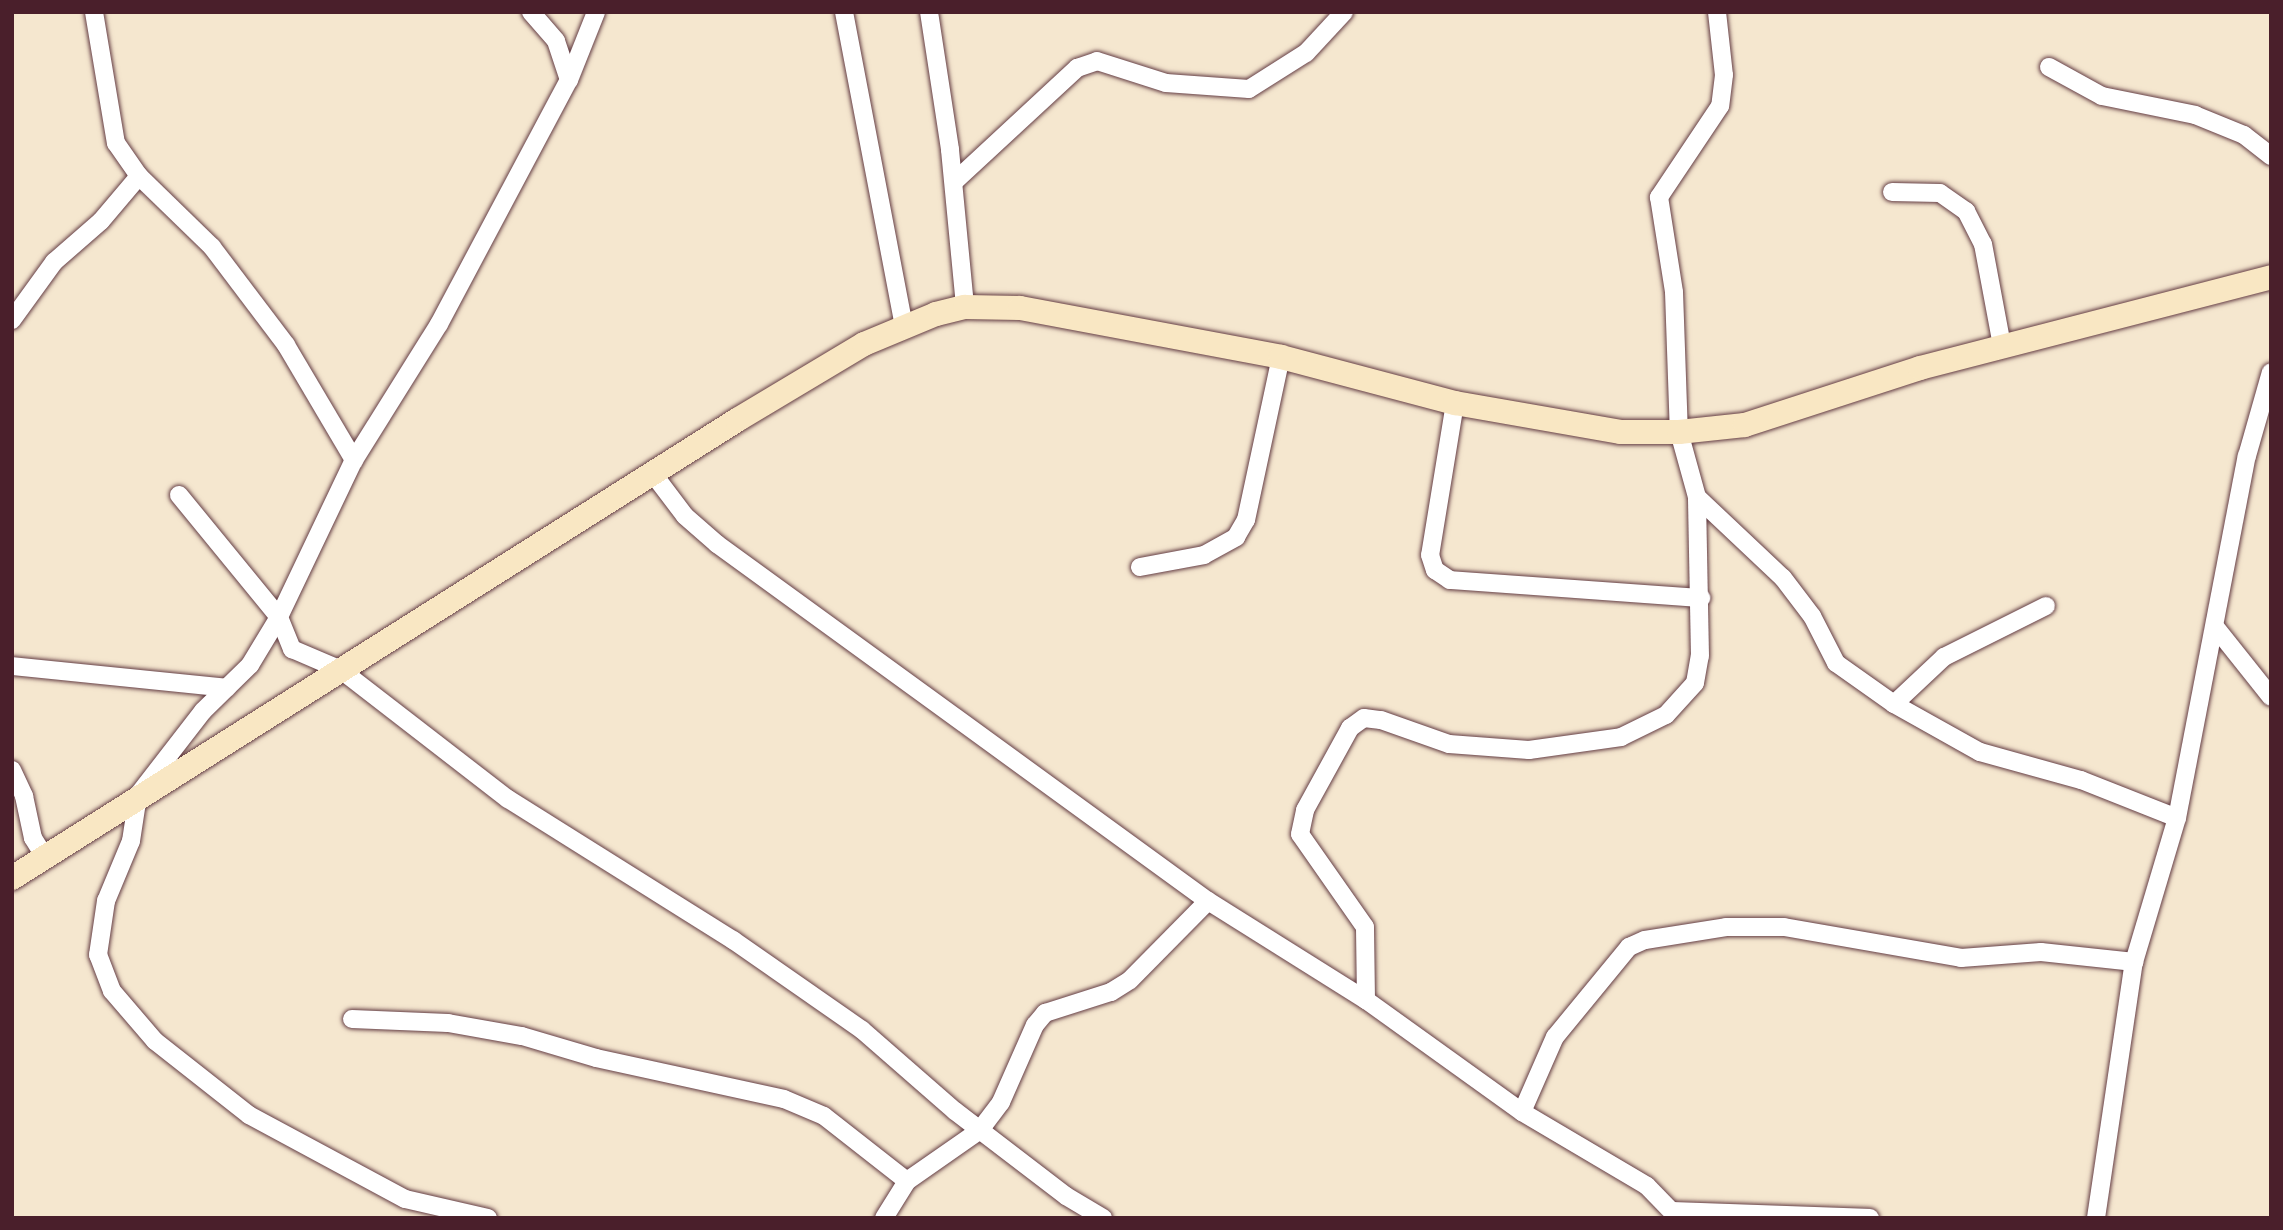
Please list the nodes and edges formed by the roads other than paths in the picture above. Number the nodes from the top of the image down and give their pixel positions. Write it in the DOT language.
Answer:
graph roads {
  1 [pos="94,12"];
  2 [pos="531,12"];
  3 [pos="596,12"];
  4 [pos="844,12"];
  5 [pos="929,12"];
  6 [pos="1344,12"];
  7 [pos="1717,12"];
  8 [pos="2049,67"];
  9 [pos="569,80"];
  10 [pos="2271,156"];
  11 [pos="139,176"];
  12 [pos="954,182"];
  13 [pos="1892,192"];
  14 [pos="2271,277"];
  15 [pos="965,307"];
  16 [pos="12,320"];
  17 [pos="904,326"];
  18 [pos="2002,346"];
  19 [pos="1281,357"];
  20 [pos="2271,372"];
  21 [pos="1455,402"];
  22 [pos="1679,432"];
  23 [pos="354,460"];
  24 [pos="654,475"];
  25 [pos="179,495"];
  26 [pos="1697,497"];
  27 [pos="1140,567"];
  28 [pos="1701,598"];
  29 [pos="2046,606"];
  30 [pos="279,617"];
  31 [pos="2216,628"];
  32 [pos="12,666"];
  33 [pos="341,670"];
  34 [pos="227,688"];
  35 [pos="2271,697"];
  36 [pos="1894,704"];
  37 [pos="12,770"];
  38 [pos="138,795"];
  39 [pos="2177,818"];
  40 [pos="45,857"];
  41 [pos="12,878"];
  42 [pos="1208,901"];
  43 [pos="2134,962"];
  44 [pos="1366,1000"];
  45 [pos="352,1019"];
  46 [pos="1522,1112"];
  47 [pos="980,1130"];
  48 [pos="907,1181"];
  49 [pos="1676,1214"];
  50 [pos="488,1218"];
  51 [pos="884,1218"];
  52 [pos="1103,1218"];
  53 [pos="1870,1218"];
  54 [pos="2096,1218"];
  1 -- 11 [label="street"];
  2 -- 9 [label="street"];
  3 -- 9 [label="street"];
  4 -- 17 [label="street"];
  5 -- 12 [label="street"];
  6 -- 12 [label="street"];
  7 -- 22 [label="street"];
  8 -- 10 [label="street"];
  9 -- 23 [label="street"];
  11 -- 16 [label="street"];
  11 -- 23 [label="street"];
  12 -- 15 [label="street"];
  13 -- 18 [label="street"];
  14 -- 18 [label="street"];
  15 -- 17 [label="street"];
  15 -- 19 [label="street"];
  17 -- 24 [label="street"];
  18 -- 22 [label="street"];
  19 -- 21 [label="street"];
  19 -- 27 [label="street"];
  20 -- 31 [label="street"];
  21 -- 22 [label="street"];
  21 -- 28 [label="street"];
  22 -- 26 [label="street"];
  23 -- 30 [label="street"];
  24 -- 33 [label="street"];
  24 -- 42 [label="street"];
  25 -- 30 [label="street"];
  26 -- 28 [label="street"];
  26 -- 36 [label="street"];
  28 -- 44 [label="street"];
  29 -- 36 [label="street"];
  30 -- 33 [label="street"];
  30 -- 34 [label="street"];
  31 -- 35 [label="street"];
  31 -- 39 [label="street"];
  32 -- 34 [label="street"];
  33 -- 38 [label="street"];
  33 -- 47 [label="street"];
  34 -- 38 [label="street"];
  36 -- 39 [label="street"];
  37 -- 40 [label="street"];
  38 -- 40 [label="street"];
  38 -- 50 [label="street"];
  39 -- 43 [label="street"];
  40 -- 41 [label="street"];
  42 -- 44 [label="street"];
  42 -- 47 [label="street"];
  43 -- 46 [label="street"];
  43 -- 54 [label="street"];
  44 -- 46 [label="street"];
  45 -- 48 [label="street"];
  46 -- 49 [label="street"];
  47 -- 48 [label="street"];
  47 -- 52 [label="street"];
  48 -- 51 [label="street"];
  49 -- 53 [label="street"];
}
